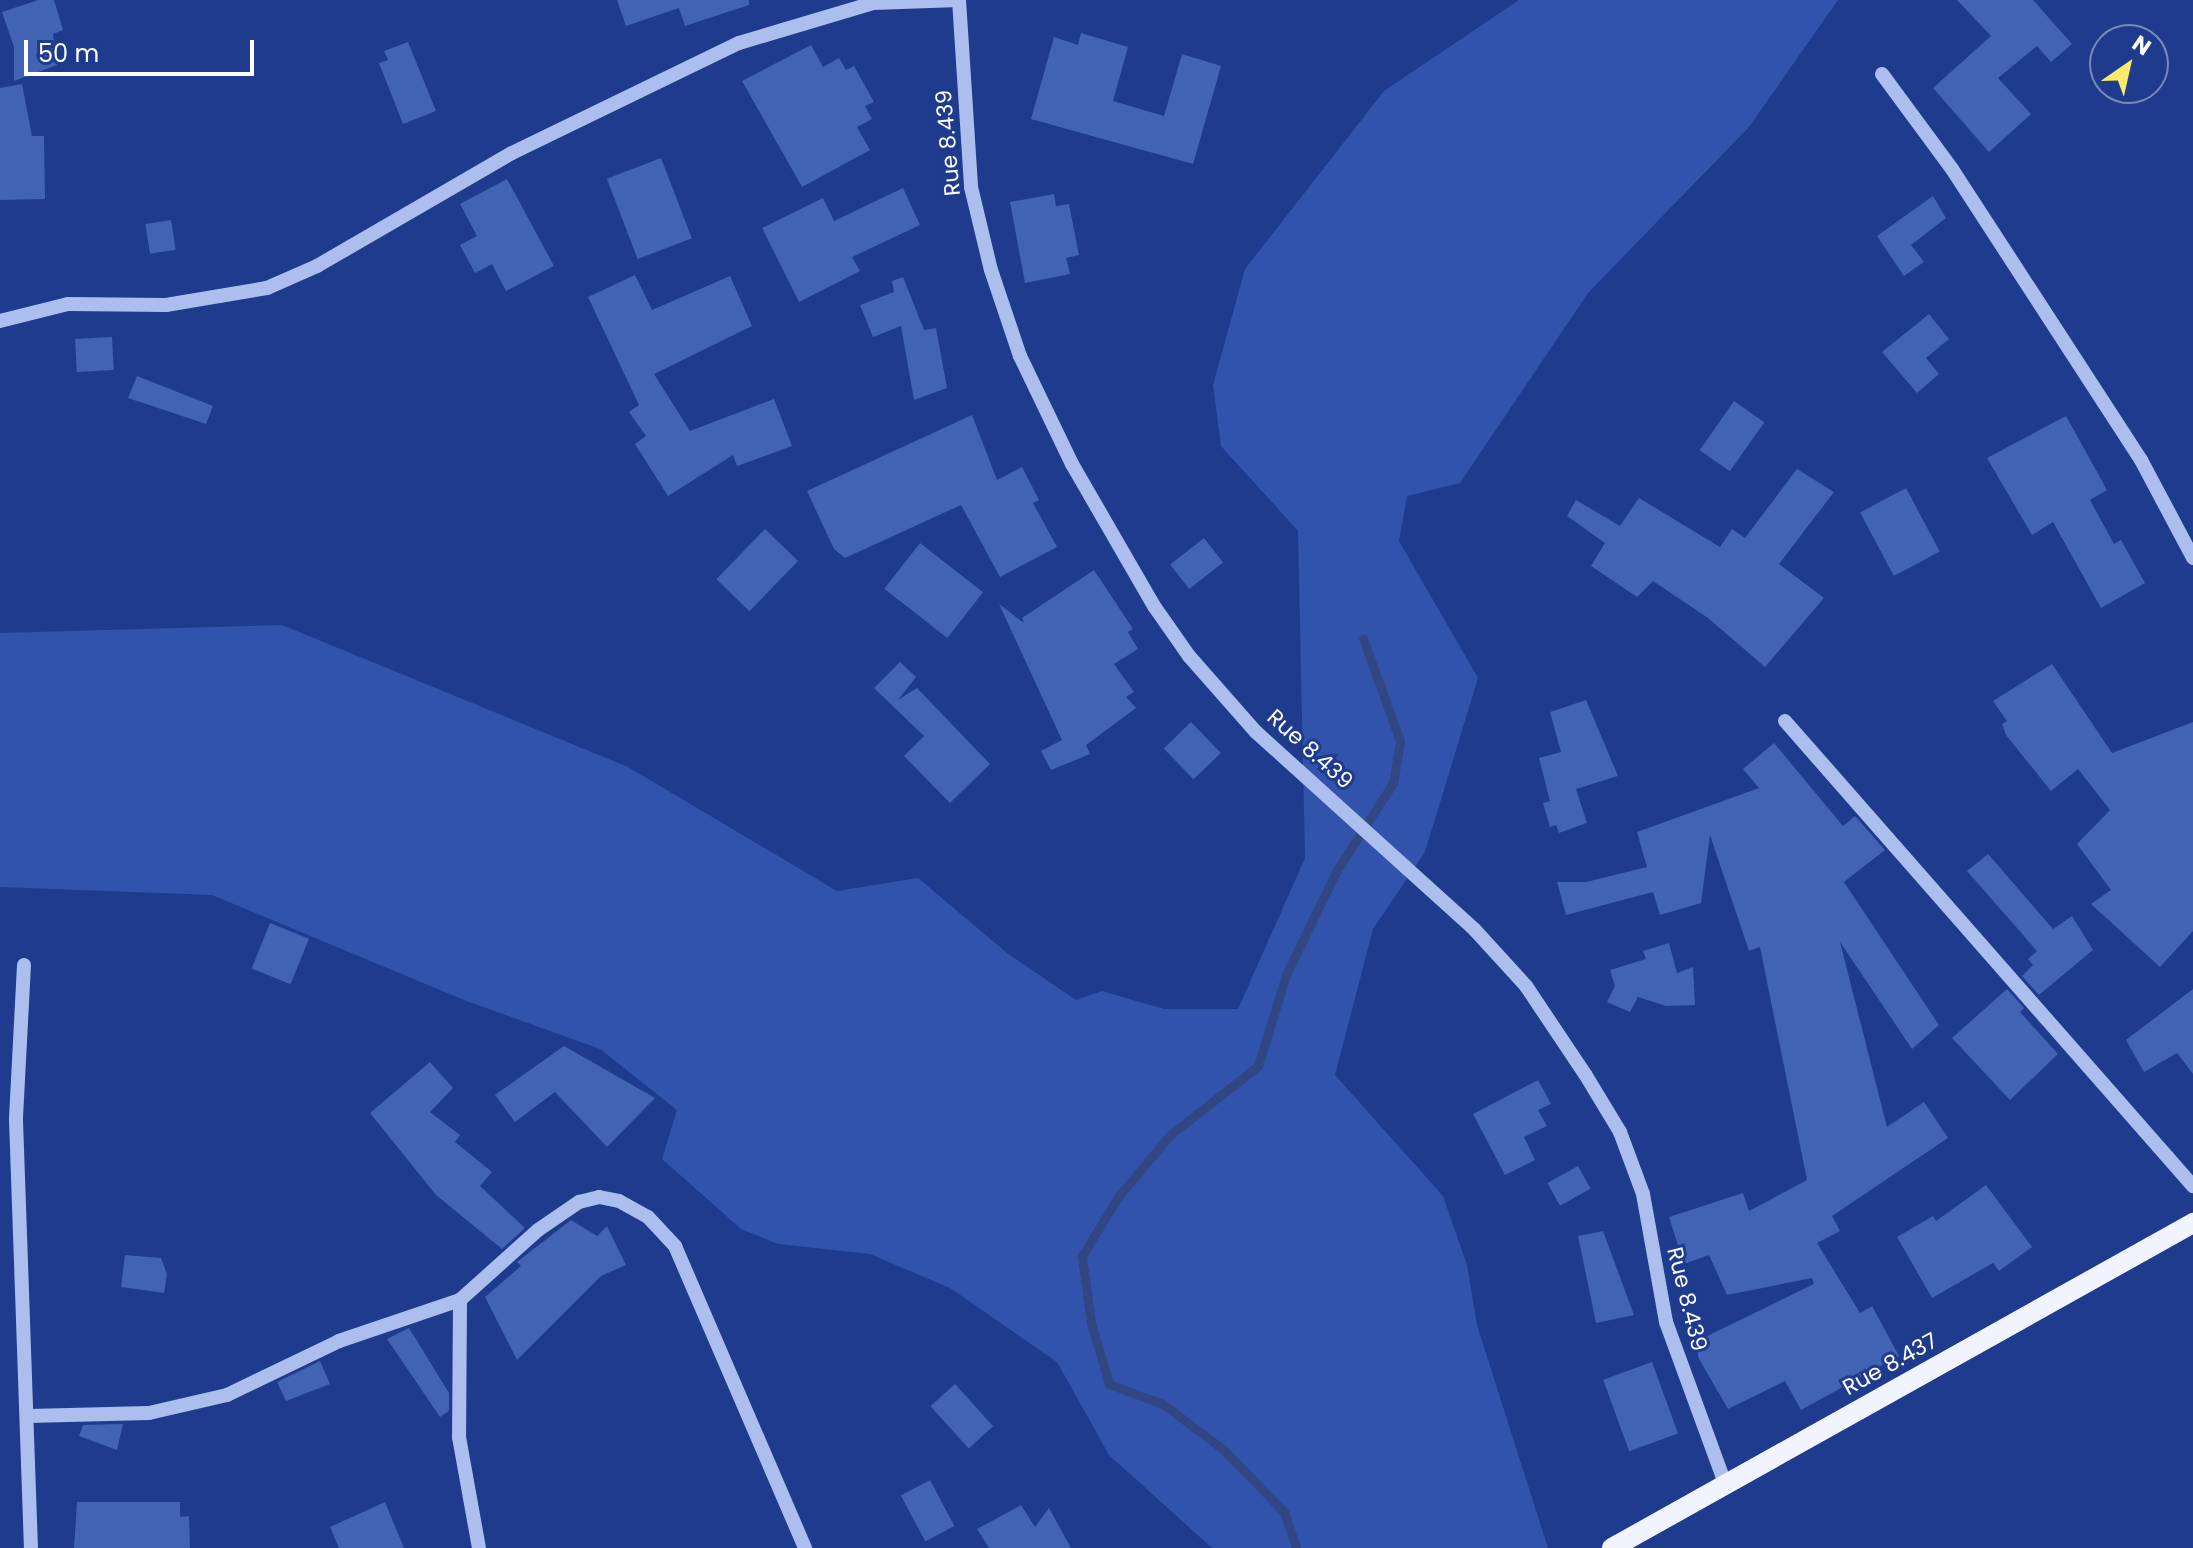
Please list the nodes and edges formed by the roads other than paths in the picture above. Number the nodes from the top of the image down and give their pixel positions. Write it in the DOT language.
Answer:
graph roads {
  1 [pos="959,0"];
  2 [pos="1882,74"];
  3 [pos="0,321"];
  4 [pos="2193,558"];
  5 [pos="1785,721"];
  6 [pos="24,965"];
  7 [pos="2193,1186"];
  8 [pos="2193,1223"];
  9 [pos="460,1300"];
  10 [pos="29,1416"];
  11 [pos="1725,1483"];
  12 [pos="31,1548"];
  13 [pos="479,1548"];
  14 [pos="805,1548"];
  15 [pos="1612,1548"];
  1 -- 3 [label="street"];
  1 -- 11 [label="street, Rue 8.439"];
  2 -- 4 [label="street"];
  5 -- 7 [label="street"];
  6 -- 10 [label="street"];
  8 -- 11 [label="main road, Rue 8.437"];
  9 -- 10 [label="street"];
  9 -- 13 [label="street"];
  9 -- 14 [label="street"];
  10 -- 12 [label="street"];
  11 -- 15 [label="main road, Rue 8.437"];
}
